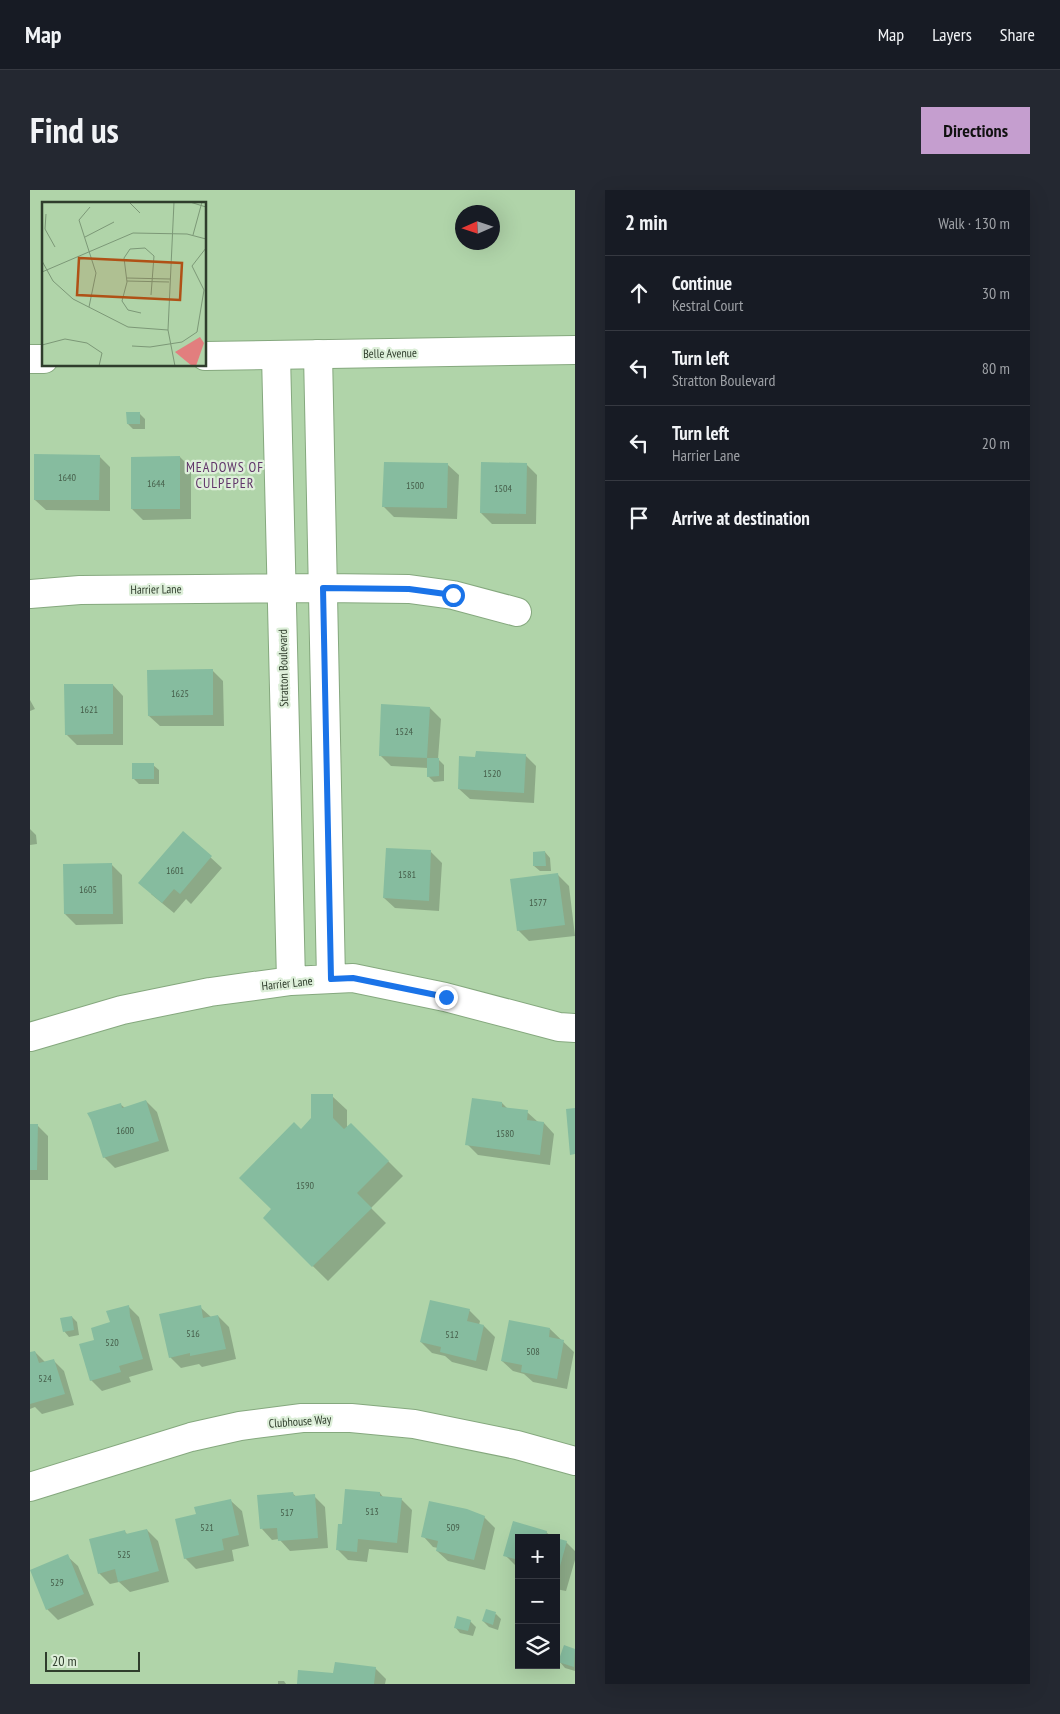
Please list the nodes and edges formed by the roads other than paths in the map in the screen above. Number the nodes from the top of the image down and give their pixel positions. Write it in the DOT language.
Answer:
graph roads {
  1 [pos="575,350"];
  2 [pos="318,354"];
  3 [pos="276,355"];
  4 [pos="206,356"];
  5 [pos="282,588"];
  6 [pos="323,588"];
  7 [pos="30,594"];
  8 [pos="517,612"];
  9 [pos="331,979"];
  10 [pos="291,981"];
  11 [pos="575,1028"];
  12 [pos="30,1037"];
  13 [pos="575,1461"];
  14 [pos="30,1487"];
  1 -- 2 [label="street, Belle Avenue"];
  2 -- 3 [label="street, Belle Avenue"];
  2 -- 6 [label="street"];
  3 -- 4 [label="street, Belle Avenue"];
  3 -- 5 [label="street, Stratton Boulevard"];
  5 -- 6 [label="street, Harrier Lane"];
  5 -- 7 [label="street, Harrier Lane"];
  5 -- 10 [label="street, Stratton Boulevard"];
  6 -- 8 [label="street, Harrier Lane"];
  6 -- 9 [label="street"];
  9 -- 10 [label="street, Harrier Lane"];
  9 -- 11 [label="street, Harrier Lane"];
  10 -- 12 [label="street, Harrier Lane"];
  13 -- 14 [label="street, Clubhouse Way"];
}
